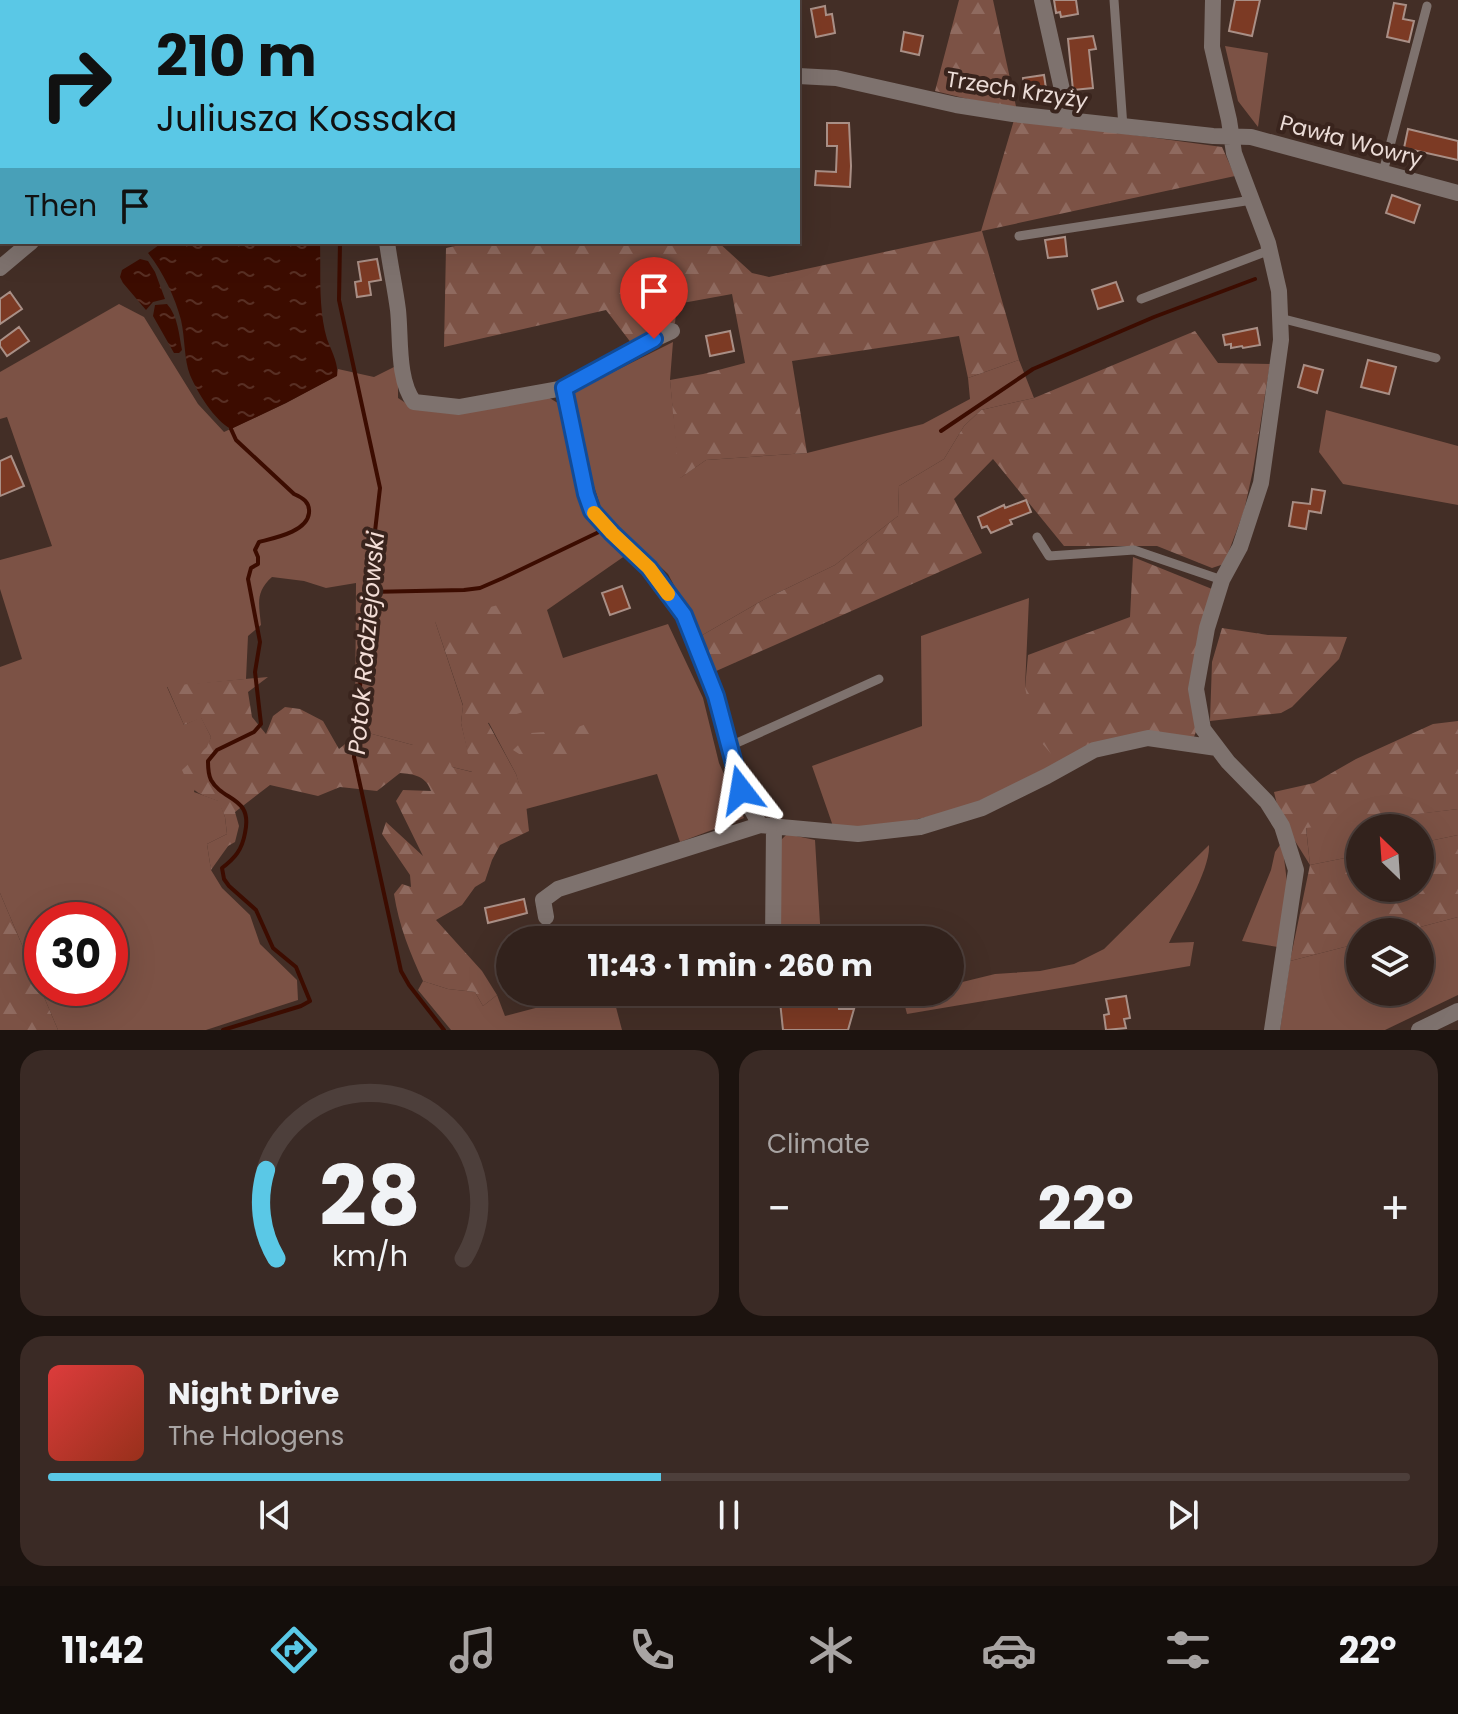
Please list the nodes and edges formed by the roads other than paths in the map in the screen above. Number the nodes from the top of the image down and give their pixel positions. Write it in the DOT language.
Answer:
graph roads {
  1 [pos="1042,0"];
  2 [pos="1114,0"];
  3 [pos="1213,0"];
  4 [pos="1427,6"];
  5 [pos="800,76"];
  6 [pos="1069,121"];
  7 [pos="1123,127"];
  8 [pos="1232,137"];
  9 [pos="1383,172"];
  10 [pos="1458,193"];
  11 [pos="1252,200"];
  12 [pos="1019,236"];
  13 [pos="29,244"];
  14 [pos="387,244"];
  15 [pos="1270,250"];
  16 [pos="0,268"];
  17 [pos="1141,299"];
  18 [pos="1280,318"];
  19 [pos="672,331"];
  20 [pos="1436,358"];
  21 [pos="564,388"];
  22 [pos="1037,537"];
  23 [pos="1222,580"];
  24 [pos="879,679"];
  25 [pos="730,746"];
  26 [pos="1217,748"];
  27 [pos="767,825"];
  28 [pos="546,917"];
  29 [pos="772,926"];
  30 [pos="1458,1011"];
  31 [pos="1272,1030"];
  32 [pos="1419,1030"];
  1 -- 6 [label="street"];
  2 -- 7 [label="lane"];
  3 -- 8 [label="street"];
  4 -- 9 [label="lane"];
  5 -- 6 [label="street, Trzech Krzyży"];
  6 -- 7 [label="street, Trzech Krzyży"];
  7 -- 8 [label="street, Trzech Krzyży"];
  8 -- 9 [label="street, Pawła Wowry"];
  8 -- 11 [label="street"];
  9 -- 10 [label="street, Pawła Wowry"];
  11 -- 12 [label="lane"];
  11 -- 15 [label="street"];
  13 -- 16 [label="street"];
  14 -- 21 [label="street"];
  15 -- 17 [label="lane"];
  15 -- 18 [label="street"];
  18 -- 20 [label="lane"];
  18 -- 23 [label="street"];
  19 -- 21 [label="street"];
  21 -- 25 [label="street"];
  22 -- 23 [label="lane"];
  23 -- 26 [label="street"];
  24 -- 25 [label="lane"];
  25 -- 27 [label="street"];
  26 -- 27 [label="street"];
  26 -- 31 [label="street"];
  27 -- 28 [label="street"];
  27 -- 29 [label="street"];
  30 -- 32 [label="street"];
}
